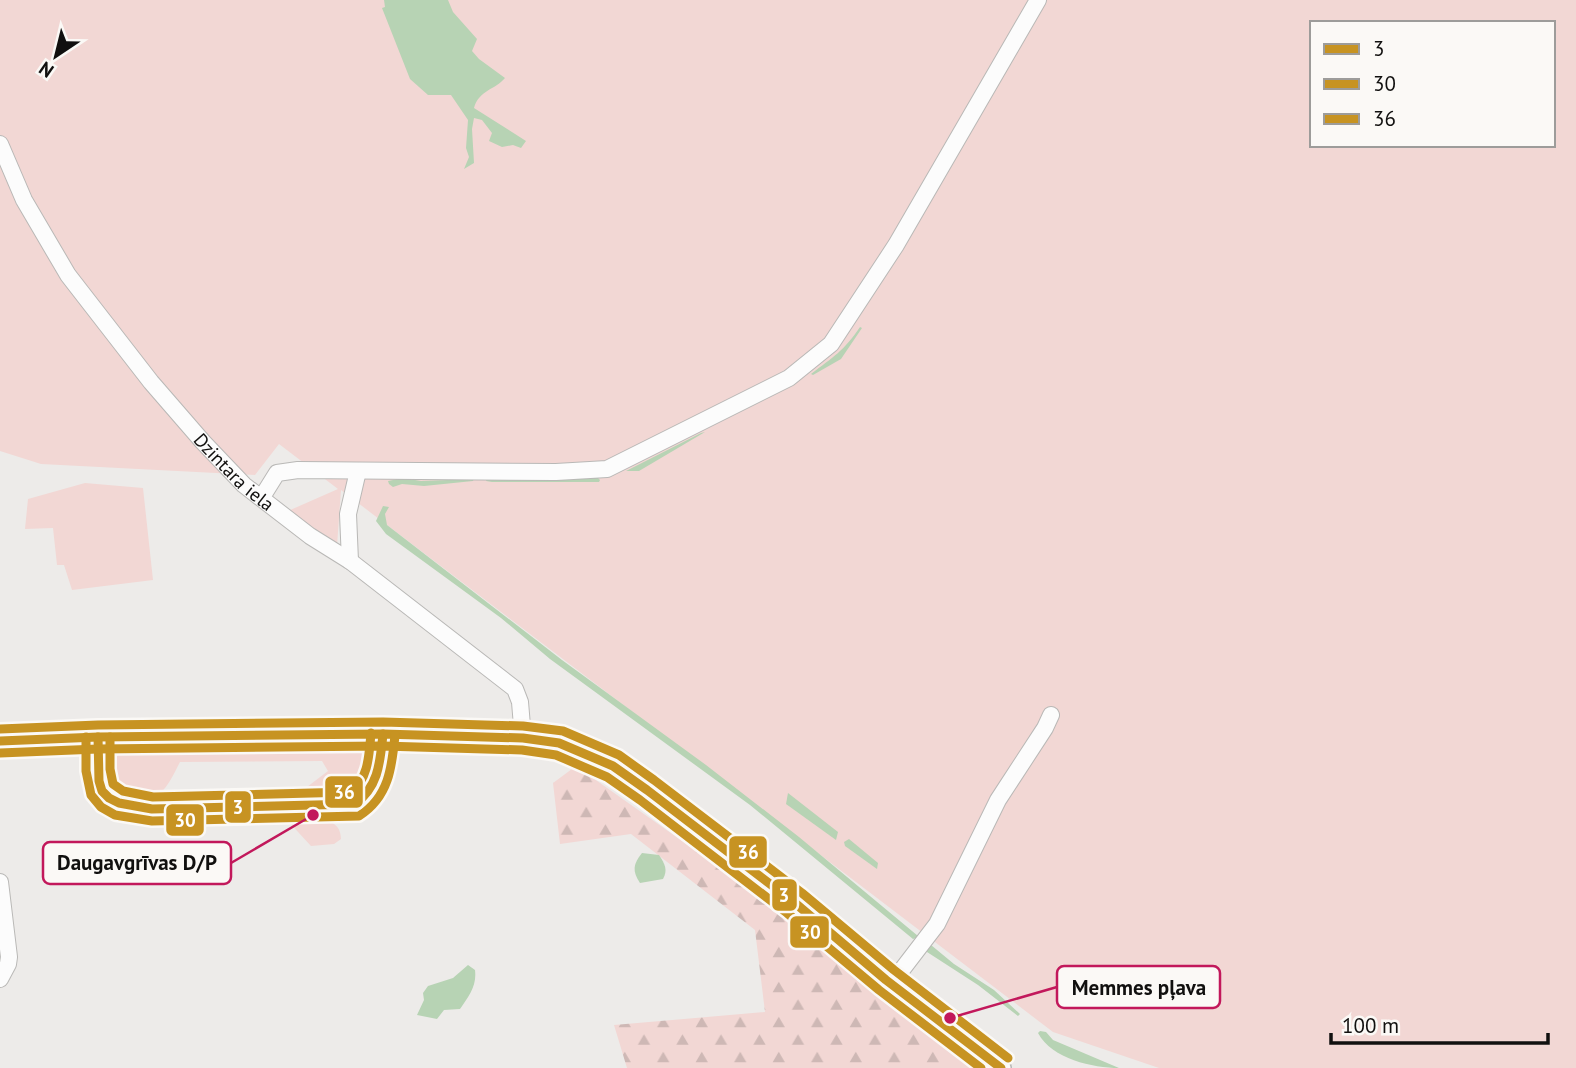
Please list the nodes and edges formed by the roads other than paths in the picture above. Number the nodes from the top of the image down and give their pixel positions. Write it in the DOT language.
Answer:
graph roads {
  1 [pos="1038,0"];
  2 [pos="0,144"];
  3 [pos="358,471"];
  4 [pos="262,497"];
  5 [pos="350,561"];
  6 [pos="1051,715"];
  7 [pos="523,738"];
  8 [pos="0,741"];
  9 [pos="0,882"];
  10 [pos="0,979"];
  11 [pos="891,984"];
  12 [pos="1001,1068"];
  1 -- 3 [label="street"];
  2 -- 4 [label="street, Dzintara iela"];
  3 -- 4 [label="street"];
  3 -- 5 [label="street"];
  4 -- 5 [label="street, Dzintara iela"];
  5 -- 7 [label="street, Dzintara iela"];
  6 -- 11 [label="street"];
  7 -- 8 [label="street"];
  7 -- 11 [label="street"];
  9 -- 10 [label="street"];
  11 -- 12 [label="street"];
}
